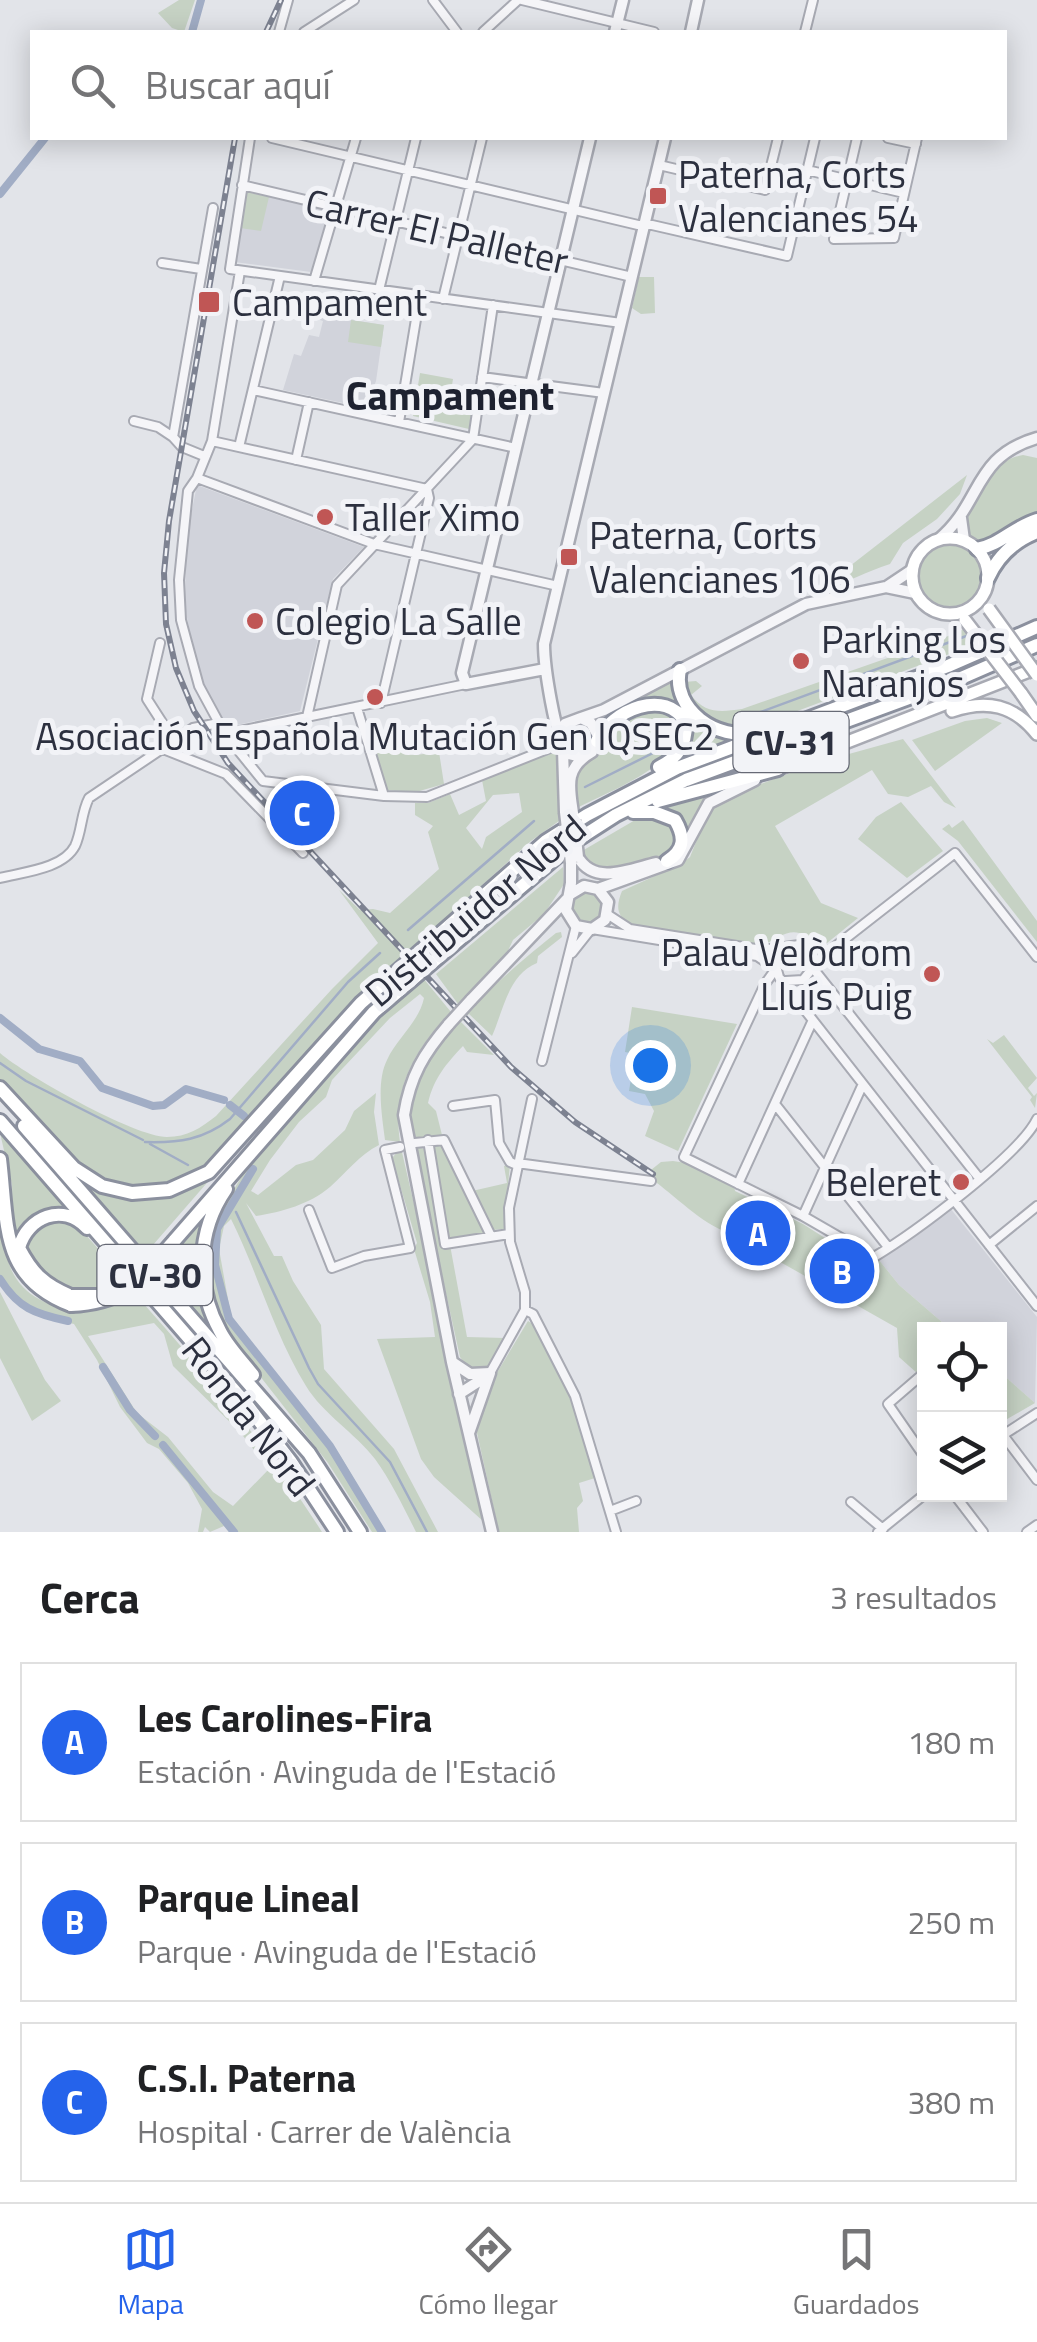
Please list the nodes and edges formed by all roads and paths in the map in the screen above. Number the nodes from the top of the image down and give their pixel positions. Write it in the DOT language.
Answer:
graph roads {
  1 [pos="288,0"];
  2 [pos="354,0"];
  3 [pos="434,0"];
  4 [pos="520,0"];
  5 [pos="623,0"];
  6 [pos="698,0"];
  7 [pos="800,0"];
  8 [pos="813,2"];
  9 [pos="616,28"];
  10 [pos="280,30"];
  11 [pos="307,30"];
  12 [pos="455,30"];
  13 [pos="485,30"];
  14 [pos="690,30"];
  15 [pos="806,30"];
  16 [pos="250,140"];
  17 [pos="280,140"];
  18 [pos="315,140"];
  19 [pos="355,140"];
  20 [pos="416,140"];
  21 [pos="482,140"];
  22 [pos="590,140"];
  23 [pos="665,140"];
  24 [pos="778,140"];
  25 [pos="814,140"];
  26 [pos="857,140"];
  27 [pos="916,141"];
  28 [pos="313,148"];
  29 [pos="350,157"];
  30 [pos="659,165"];
  31 [pos="807,170"];
  32 [pos="408,171"];
  33 [pos="847,179"];
  34 [pos="242,185"];
  35 [pos="471,186"];
  36 [pos="904,193"];
  37 [pos="336,207"];
  38 [pos="213,208"];
  39 [pos="572,210"];
  40 [pos="796,218"];
  41 [pos="396,221"];
  42 [pos="644,226"];
  43 [pos="836,228"];
  44 [pos="458,236"];
  45 [pos="560,260"];
  46 [pos="162,262"];
  47 [pos="201,268"];
  48 [pos="235,270"];
  49 [pos="280,276"];
  50 [pos="632,277"];
  51 [pos="314,281"];
  52 [pos="379,290"];
  53 [pos="420,295"];
  54 [pos="443,298"];
  55 [pos="493,305"];
  56 [pos="548,313"];
  57 [pos="621,323"];
  58 [pos="482,377"];
  59 [pos="530,383"];
  60 [pos="253,390"];
  61 [pos="604,393"];
  62 [pos="309,402"];
  63 [pos="134,422"];
  64 [pos="399,422"];
  65 [pos="173,437"];
  66 [pos="473,438"];
  67 [pos="1037,438"];
  68 [pos="212,442"];
  69 [pos="239,448"];
  70 [pos="516,448"];
  71 [pos="204,456"];
  72 [pos="296,460"];
  73 [pos="197,478"];
  74 [pos="427,489"];
  75 [pos="961,517"];
  76 [pos="1037,520"];
  77 [pos="1037,532"];
  78 [pos="938,540"];
  79 [pos="964,540"];
  80 [pos="374,544"];
  81 [pos="977,548"];
  82 [pos="416,554"];
  83 [pos="912,570"];
  84 [pos="486,571"];
  85 [pos="988,578"];
  86 [pos="558,586"];
  87 [pos="886,586"];
  88 [pos="916,593"];
  89 [pos="984,595"];
  90 [pos="961,617"];
  91 [pos="1037,624"];
  92 [pos="160,643"];
  93 [pos="1037,645"];
  94 [pos="546,669"];
  95 [pos="680,670"];
  96 [pos="1037,672"];
  97 [pos="466,684"];
  98 [pos="550,693"];
  99 [pos="381,702"];
  100 [pos="357,708"];
  101 [pos="604,710"];
  102 [pos="1037,716"];
  103 [pos="308,717"];
  104 [pos="579,718"];
  105 [pos="805,719"];
  106 [pos="219,724"];
  107 [pos="899,724"];
  108 [pos="225,734"];
  109 [pos="596,734"];
  110 [pos="1037,734"];
  111 [pos="174,741"];
  112 [pos="561,743"];
  113 [pos="163,749"];
  114 [pos="581,757"];
  115 [pos="778,769"];
  116 [pos="384,796"];
  117 [pos="632,812"];
  118 [pos="574,813"];
  119 [pos="303,853"];
  120 [pos="556,858"];
  121 [pos="575,860"];
  122 [pos="667,861"];
  123 [pos="654,870"];
  124 [pos="0,878"];
  125 [pos="626,880"];
  126 [pos="594,888"];
  127 [pos="568,897"];
  128 [pos="608,908"];
  129 [pos="573,923"];
  130 [pos="591,929"];
  131 [pos="538,932"];
  132 [pos="781,948"];
  133 [pos="569,956"];
  134 [pos="1037,957"];
  135 [pos="812,964"];
  136 [pos="775,969"];
  137 [pos="784,981"];
  138 [pos="797,982"];
  139 [pos="799,1004"];
  140 [pos="812,1022"];
  141 [pos="542,1061"];
  142 [pos="862,1086"];
  143 [pos="0,1088"];
  144 [pos="0,1099"];
  145 [pos="532,1099"];
  146 [pos="283,1104"];
  147 [pos="775,1104"];
  148 [pos="453,1106"];
  149 [pos="1037,1120"];
  150 [pos="0,1121"];
  151 [pos="1034,1135"];
  152 [pos="428,1140"];
  153 [pos="416,1143"];
  154 [pos="400,1147"];
  155 [pos="0,1159"];
  156 [pos="517,1164"];
  157 [pos="825,1167"];
  158 [pos="979,1178"];
  159 [pos="650,1182"];
  160 [pos="738,1184"];
  161 [pos="954,1200"];
  162 [pos="1037,1206"];
  163 [pos="310,1210"];
  164 [pos="803,1216"];
  165 [pos="508,1234"];
  166 [pos="491,1236"];
  167 [pos="989,1244"];
  168 [pos="888,1248"];
  169 [pos="150,1294"];
  170 [pos="1033,1294"];
  171 [pos="71,1300"];
  172 [pos="1037,1306"];
  173 [pos="525,1310"];
  174 [pos="452,1362"];
  175 [pos="490,1373"];
  176 [pos="917,1379"];
  177 [pos="482,1392"];
  178 [pos="459,1394"];
  179 [pos="1033,1415"];
  180 [pos="1007,1430"];
  181 [pos="469,1434"];
  182 [pos="1007,1443"];
  183 [pos="917,1447"];
  184 [pos="309,1453"];
  185 [pos="1037,1480"];
  186 [pos="636,1501"];
  187 [pos="917,1501"];
  188 [pos="851,1502"];
  189 [pos="960,1502"];
  190 [pos="610,1510"];
  191 [pos="1037,1525"];
  192 [pos="882,1531"];
  193 [pos="337,1532"];
  194 [pos="360,1532"];
  195 [pos="492,1532"];
  196 [pos="616,1532"];
  197 [pos="983,1532"];
  198 [pos="1027,1532"];
  1 -- 10 [label="street"];
  2 -- 11 [label="street"];
  3 -- 12 [label="street"];
  4 -- 9 [label="street"];
  4 -- 13 [label="street"];
  5 -- 9 [label="street"];
  6 -- 14 [label="street"];
  7 -- 8 [label="street"];
  8 -- 15 [label="street"];
  16 -- 34 [label="street"];
  17 -- 28 [label="street"];
  18 -- 28 [label="street"];
  19 -- 29 [label="street"];
  20 -- 32 [label="street"];
  21 -- 35 [label="street"];
  22 -- 39 [label="street"];
  23 -- 30 [label="street"];
  24 -- 30 [label="street"];
  25 -- 31 [label="street"];
  26 -- 33 [label="street"];
  27 -- 36 [label="street"];
  28 -- 29 [label="street"];
  29 -- 32 [label="street"];
  29 -- 37 [label="street"];
  30 -- 42 [label="street"];
  31 -- 33 [label="street"];
  31 -- 40 [label="street"];
  32 -- 35 [label="street"];
  32 -- 41 [label="street"];
  33 -- 36 [label="street"];
  33 -- 43 [label="street"];
  34 -- 37 [label="street, Carrer El Palleter"];
  34 -- 48 [label="street"];
  35 -- 39 [label="street"];
  35 -- 44 [label="street"];
  36 -- 43 [label="street"];
  37 -- 41 [label="street, Carrer El Palleter"];
  37 -- 51 [label="street"];
  38 -- 47 [label="street"];
  39 -- 42 [label="street"];
  39 -- 45 [label="street"];
  40 -- 42 [label="street"];
  40 -- 43 [label="street"];
  41 -- 44 [label="street, Carrer El Palleter"];
  41 -- 52 [label="street"];
  42 -- 50 [label="street"];
  44 -- 45 [label="street, Carrer El Palleter"];
  44 -- 54 [label="street"];
  45 -- 50 [label="street, Carrer El Palleter"];
  45 -- 56 [label="street"];
  46 -- 47 [label="street"];
  47 -- 65 [label="street"];
  48 -- 49 [label="street"];
  48 -- 68 [label="street"];
  49 -- 51 [label="street"];
  49 -- 60 [label="street"];
  50 -- 57 [label="street"];
  51 -- 52 [label="street"];
  52 -- 53 [label="street"];
  53 -- 54 [label="street"];
  53 -- 64 [label="street"];
  54 -- 55 [label="street"];
  55 -- 56 [label="street"];
  55 -- 58 [label="street"];
  56 -- 57 [label="street"];
  56 -- 59 [label="street"];
  57 -- 61 [label="street"];
  58 -- 59 [label="street"];
  58 -- 66 [label="street"];
  59 -- 61 [label="street"];
  59 -- 70 [label="street"];
  60 -- 62 [label="street"];
  60 -- 69 [label="street"];
  61 -- 86 [label="street"];
  62 -- 64 [label="street"];
  62 -- 72 [label="street"];
  63 -- 65 [label="street"];
  64 -- 66 [label="street"];
  65 -- 71 [label="street"];
  66 -- 70 [label="street"];
  66 -- 74 [label="street"];
  67 -- 75 [label="street"];
  68 -- 69 [label="street"];
  68 -- 71 [label="street"];
  69 -- 72 [label="street"];
  70 -- 84 [label="street"];
  71 -- 73 [label="street"];
  72 -- 74 [label="street"];
  73 -- 80 [label="street"];
  73 -- 106 [label="street"];
  74 -- 80 [label="street"];
  74 -- 82 [label="street"];
  75 -- 78 [label="street"];
  75 -- 79 [label="street"];
  76 -- 81 [label="highway"];
  77 -- 85 [label="highway"];
  78 -- 79 [label="main road"];
  78 -- 83 [label="main road"];
  79 -- 81 [label="main road"];
  80 -- 82 [label="street"];
  80 -- 103 [label="street"];
  81 -- 85 [label="main road"];
  82 -- 84 [label="street"];
  82 -- 99 [label="street"];
  83 -- 87 [label="street"];
  83 -- 88 [label="main road"];
  84 -- 86 [label="street"];
  84 -- 97 [label="street"];
  85 -- 89 [label="main road"];
  86 -- 94 [label="street"];
  87 -- 88 [label="street"];
  87 -- 95 [label="street"];
  88 -- 90 [label="main road"];
  89 -- 90 [label="main road"];
  89 -- 96 [label="main road, bridge"];
  90 -- 102 [label="main road, bridge"];
  91 -- 105 [label="highway, Distribuïdor Nord / CV-31"];
  92 -- 111 [label="street"];
  93 -- 120 [label="highway, Distribuïdor Nord / CV-31"];
  94 -- 97 [label="street"];
  94 -- 98 [label="street"];
  95 -- 101 [label="street"];
  95 -- 105 [label="highway"];
  96 -- 107 [label="main road"];
  97 -- 99 [label="street"];
  98 -- 104 [label="street"];
  98 -- 112 [label="street"];
  99 -- 100 [label="street"];
  100 -- 103 [label="street"];
  100 -- 116 [label="street"];
  101 -- 104 [label="street"];
  101 -- 109 [label="street"];
  103 -- 108 [label="street"];
  104 -- 109 [label="street"];
  104 -- 112 [label="street"];
  105 -- 118 [label="highway, Distribuïdor Nord / CV-31"];
  106 -- 108 [label="street"];
  106 -- 111 [label="street"];
  107 -- 110 [label="main road"];
  107 -- 115 [label="main road"];
  108 -- 116 [label="street"];
  109 -- 114 [label="street"];
  109 -- 118 [label="highway"];
  111 -- 113 [label="street"];
  112 -- 114 [label="street"];
  112 -- 116 [label="street"];
  112 -- 118 [label="street"];
  113 -- 119 [label="street"];
  113 -- 124 [label="street"];
  114 -- 118 [label="street"];
  115 -- 117 [label="highway"];
  115 -- 123 [label="street"];
  117 -- 120 [label="highway"];
  117 -- 122 [label="highway"];
  118 -- 121 [label="street, bridge"];
  118 -- 146 [label="highway, Distribuïdor Nord / CV-31"];
  120 -- 146 [label="highway, Distribuïdor Nord / CV-31"];
  121 -- 122 [label="street"];
  121 -- 126 [label="street"];
  121 -- 127 [label="street"];
  122 -- 123 [label="street"];
  123 -- 125 [label="street"];
  125 -- 126 [label="street"];
  125 -- 128 [label="street"];
  126 -- 127 [label="street"];
  126 -- 128 [label="street"];
  127 -- 129 [label="street"];
  127 -- 131 [label="street"];
  128 -- 130 [label="street"];
  128 -- 132 [label="street"];
  129 -- 130 [label="street"];
  129 -- 131 [label="street"];
  129 -- 133 [label="street"];
  130 -- 133 [label="street"];
  130 -- 136 [label="street"];
  131 -- 174 [label="street, bridge"];
  132 -- 135 [label="street"];
  132 -- 136 [label="street"];
  133 -- 141 [label="street"];
  134 -- 135 [label="street"];
  135 -- 138 [label="street"];
  135 -- 158 [label="street"];
  136 -- 137 [label="street"];
  136 -- 160 [label="street"];
  137 -- 138 [label="street"];
  137 -- 139 [label="street"];
  138 -- 139 [label="street"];
  139 -- 140 [label="street"];
  140 -- 142 [label="street"];
  140 -- 147 [label="street"];
  142 -- 157 [label="street"];
  142 -- 161 [label="street"];
  143 -- 146 [label="highway"];
  144 -- 184 [label="highway, Ronda Nord / CV-30"];
  145 -- 156 [label="street"];
  146 -- 171 [label="highway, bridge"];
  146 -- 184 [label="highway"];
  147 -- 157 [label="street"];
  147 -- 160 [label="street"];
  148 -- 156 [label="street"];
  149 -- 151 [label="street"];
  150 -- 169 [label="highway, Ronda Nord / CV-30"];
  151 -- 158 [label="street"];
  152 -- 153 [label="street"];
  152 -- 166 [label="street"];
  152 -- 166 [label="street"];
  154 -- 163 [label="street"];
  155 -- 171 [label="highway"];
  156 -- 159 [label="street"];
  156 -- 165 [label="street"];
  157 -- 164 [label="street"];
  157 -- 168 [label="street"];
  158 -- 161 [label="street"];
  160 -- 164 [label="street"];
  161 -- 167 [label="street"];
  161 -- 168 [label="street"];
  162 -- 167 [label="street"];
  164 -- 168 [label="street"];
  165 -- 166 [label="street"];
  165 -- 173 [label="street"];
  167 -- 170 [label="street"];
  169 -- 171 [label="highway"];
  169 -- 193 [label="highway, Ronda Nord / CV-30"];
  170 -- 172 [label="street"];
  173 -- 175 [label="street"];
  173 -- 190 [label="street"];
  174 -- 175 [label="street"];
  174 -- 178 [label="street"];
  175 -- 177 [label="street"];
  175 -- 178 [label="street"];
  176 -- 183 [label="street"];
  177 -- 178 [label="street"];
  177 -- 181 [label="street"];
  178 -- 181 [label="street"];
  179 -- 180 [label="street"];
  181 -- 195 [label="street"];
  182 -- 185 [label="street"];
  184 -- 194 [label="highway, Ronda Nord / CV-30"];
  186 -- 190 [label="street"];
  187 -- 192 [label="street"];
  188 -- 192 [label="street"];
  189 -- 197 [label="street"];
  190 -- 196 [label="street"];
  191 -- 198 [label="street"];
}
